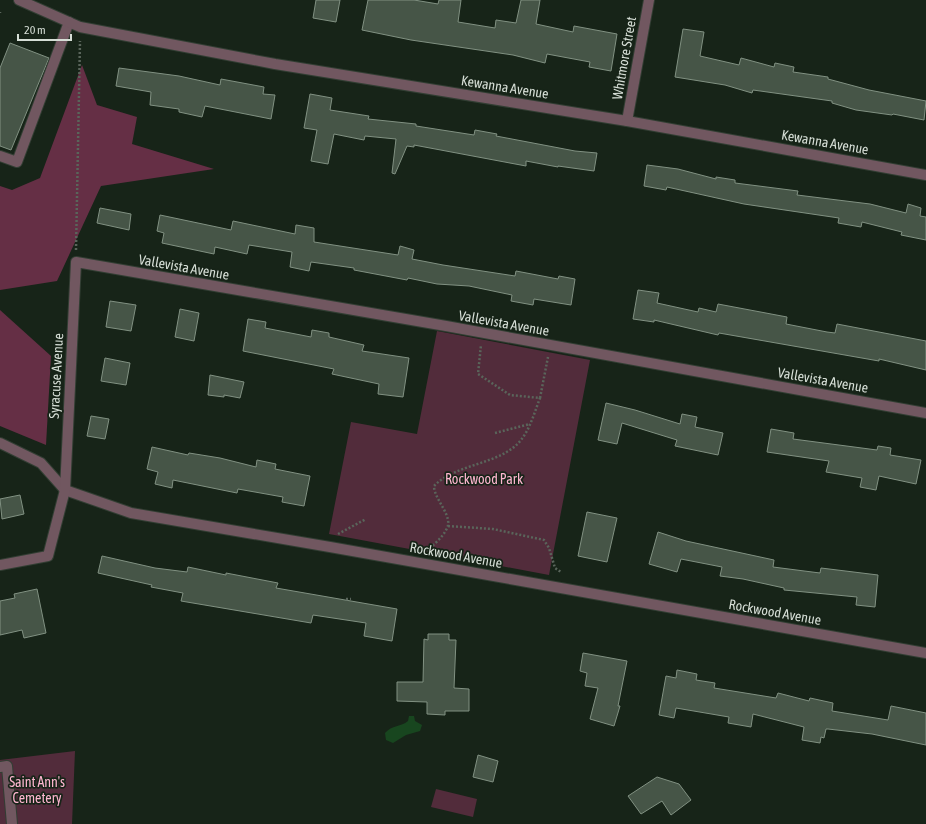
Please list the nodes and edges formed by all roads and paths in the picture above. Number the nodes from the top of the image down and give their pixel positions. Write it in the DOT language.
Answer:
graph roads {
  1 [pos="19,0"];
  2 [pos="649,0"];
  3 [pos="69,22"];
  4 [pos="80,27"];
  5 [pos="627,121"];
  6 [pos="0,156"];
  7 [pos="926,174"];
  8 [pos="76,262"];
  9 [pos="482,333"];
  10 [pos="551,345"];
  11 [pos="540,398"];
  12 [pos="926,413"];
  13 [pos="530,423"];
  14 [pos="495,433"];
  15 [pos="0,443"];
  16 [pos="65,490"];
  17 [pos="366,519"];
  18 [pos="448,526"];
  19 [pos="330,547"];
  20 [pos="418,563"];
  21 [pos="0,565"];
  22 [pos="561,572"];
  23 [pos="346,599"];
  24 [pos="351,600"];
  25 [pos="926,653"];
  26 [pos="0,767"];
  27 [pos="12,824"];
  1 -- 3 [label="street, Kewanna Avenue"];
  2 -- 5 [label="street, Whitmore Street"];
  3 -- 4 [label="street, Kewanna Avenue"];
  3 -- 6 [label="street"];
  4 -- 5 [label="street, Kewanna Avenue"];
  4 -- 8 [label="path"];
  5 -- 7 [label="street, Kewanna Avenue"];
  8 -- 9 [label="street, Vallevista Avenue"];
  8 -- 16 [label="street, Syracuse Avenue"];
  9 -- 10 [label="street, Vallevista Avenue"];
  9 -- 11 [label="path"];
  10 -- 11 [label="path"];
  10 -- 12 [label="street, Vallevista Avenue"];
  11 -- 13 [label="path"];
  13 -- 14 [label="path"];
  13 -- 18 [label="path"];
  15 -- 16 [label="street, Rockwood Avenue"];
  16 -- 19 [label="street, Rockwood Avenue"];
  16 -- 21 [label="street, Syracuse Avenue"];
  17 -- 19 [label="path"];
  18 -- 20 [label="path"];
  18 -- 22 [label="path"];
  19 -- 20 [label="street, Rockwood Avenue"];
  20 -- 25 [label="street, Rockwood Avenue"];
  23 -- 24 [label="path"];
  26 -- 27 [label="street"];
}
